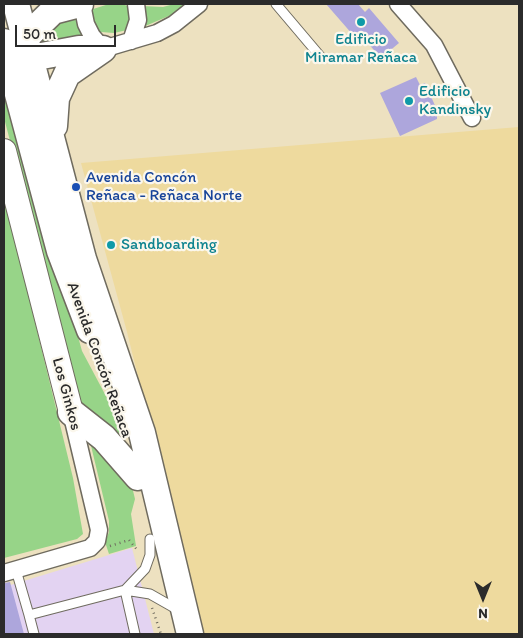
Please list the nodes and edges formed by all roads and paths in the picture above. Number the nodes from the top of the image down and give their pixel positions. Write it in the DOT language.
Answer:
graph roads {
  1 [pos="16,4"];
  2 [pos="81,4"];
  3 [pos="136,4"];
  4 [pos="199,4"];
  5 [pos="276,4"];
  6 [pos="398,4"];
  7 [pos="43,7"];
  8 [pos="131,41"];
  9 [pos="103,48"];
  10 [pos="17,49"];
  11 [pos="320,56"];
  12 [pos="472,118"];
  13 [pos="43,145"];
  14 [pos="4,151"];
  15 [pos="71,412"];
  16 [pos="138,478"];
  17 [pos="150,539"];
  18 [pos="10,572"];
  19 [pos="125,590"];
  20 [pos="28,615"];
  21 [pos="179,622"];
  22 [pos="34,634"];
  23 [pos="136,634"];
  1 -- 10 [label="main road"];
  2 -- 7 [label="main road"];
  2 -- 9 [label="street"];
  3 -- 8 [label="street"];
  4 -- 8 [label="street"];
  5 -- 11 [label="lane"];
  6 -- 12 [label="street"];
  7 -- 10 [label="main road"];
  8 -- 9 [label="street"];
  9 -- 10 [label="main road"];
  9 -- 13 [label="main road"];
  10 -- 13 [label="main road"];
  13 -- 16 [label="main road, Avenida Concón Reñaca"];
  13 -- 21 [label="main road, Avenida Concón Reñaca"];
  14 -- 15 [label="street, Los Ginkos"];
  15 -- 16 [label="main road"];
  15 -- 18 [label="street, Los Ginkos"];
  16 -- 17 [label="main road, Avenida Concón Reñaca"];
  17 -- 19 [label="lane"];
  17 -- 21 [label="main road, Avenida Concón Reñaca"];
  18 -- 20 [label="lane"];
  19 -- 20 [label="lane"];
  19 -- 21 [label="lane"];
  19 -- 23 [label="lane"];
  20 -- 22 [label="lane"];
}
